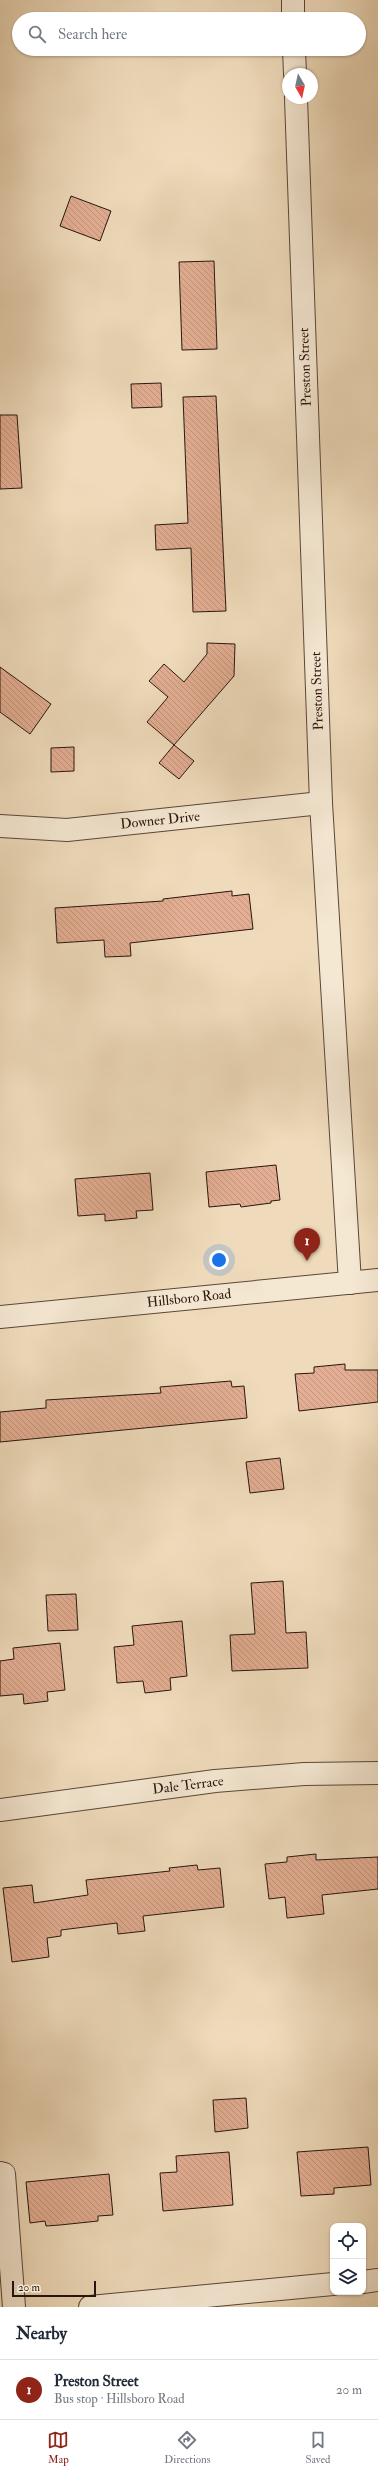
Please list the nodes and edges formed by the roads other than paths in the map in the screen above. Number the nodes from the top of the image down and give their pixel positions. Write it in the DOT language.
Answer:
graph roads {
  1 [pos="293,0"];
  2 [pos="293,12"];
  3 [pos="294,56"];
  4 [pos="295,68"];
  5 [pos="296,104"];
  6 [pos="320,803"];
  7 [pos="0,826"];
  8 [pos="378,1280"];
  9 [pos="350,1283"];
  10 [pos="0,1317"];
  11 [pos="378,1773"];
  12 [pos="0,1810"];
  13 [pos="0,2173"];
  14 [pos="378,2280"];
  15 [pos="366,2282"];
  16 [pos="330,2284"];
  17 [pos="14,2307"];
  18 [pos="90,2307"];
  1 -- 2 [label="street"];
  3 -- 4 [label="street"];
  5 -- 6 [label="street, Preston Street"];
  6 -- 7 [label="street, Downer Drive"];
  6 -- 9 [label="street, Preston Street"];
  8 -- 9 [label="street, Hillsboro Road"];
  9 -- 10 [label="street, Hillsboro Road"];
  11 -- 12 [label="street, Dale Terrace"];
  13 -- 17 [label="street"];
  14 -- 15 [label="street"];
  16 -- 18 [label="street"];
}
